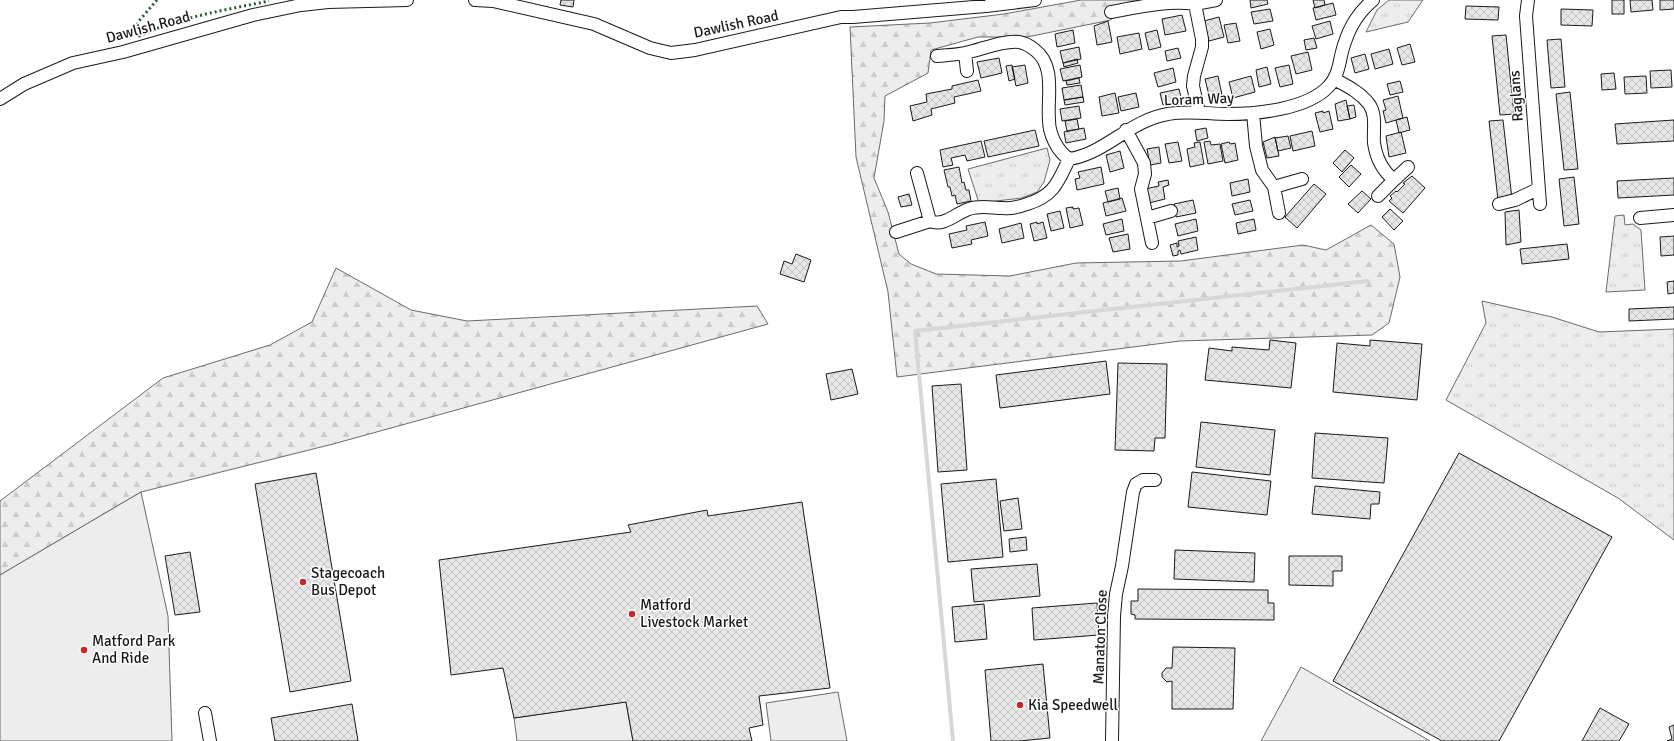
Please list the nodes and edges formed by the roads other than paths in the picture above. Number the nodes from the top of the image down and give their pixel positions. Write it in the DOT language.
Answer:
graph roads {
  1 [pos="406,0"];
  2 [pos="475,0"];
  3 [pos="1034,0"];
  4 [pos="1216,0"];
  5 [pos="1373,0"];
  6 [pos="1528,0"];
  7 [pos="1195,4"];
  8 [pos="1111,12"];
  9 [pos="965,53"];
  10 [pos="937,56"];
  11 [pos="967,71"];
  12 [pos="1334,79"];
  13 [pos="0,99"];
  14 [pos="1199,112"];
  15 [pos="1253,113"];
  16 [pos="1126,130"];
  17 [pos="1070,159"];
  18 [pos="1408,167"];
  19 [pos="917,173"];
  20 [pos="1302,179"];
  21 [pos="1394,180"];
  22 [pos="1274,187"];
  23 [pos="1538,190"];
  24 [pos="1378,196"];
  25 [pos="1499,204"];
  26 [pos="1540,204"];
  27 [pos="1171,211"];
  28 [pos="1279,212"];
  29 [pos="1674,214"];
  30 [pos="1147,218"];
  31 [pos="1640,218"];
  32 [pos="930,221"];
  33 [pos="896,232"];
  34 [pos="1152,242"];
  35 [pos="1155,480"];
  36 [pos="204,713"];
  37 [pos="210,741"];
  38 [pos="1112,741"];
  1 -- 13 [label="street, Dawlish Road"];
  2 -- 3 [label="street, Dawlish Road"];
  4 -- 7 [label="street"];
  5 -- 12 [label="street, Loram Way"];
  6 -- 23 [label="street, Raglans"];
  7 -- 8 [label="street"];
  7 -- 14 [label="street"];
  9 -- 10 [label="street"];
  9 -- 11 [label="street"];
  9 -- 17 [label="street"];
  12 -- 15 [label="street, Loram Way"];
  12 -- 21 [label="street"];
  14 -- 15 [label="street, Loram Way"];
  14 -- 16 [label="street, Loram Way"];
  15 -- 22 [label="street"];
  16 -- 17 [label="street, Loram Way"];
  16 -- 30 [label="street"];
  17 -- 32 [label="street"];
  18 -- 21 [label="street"];
  19 -- 32 [label="street"];
  20 -- 22 [label="street"];
  21 -- 24 [label="street"];
  22 -- 28 [label="street"];
  23 -- 25 [label="street"];
  23 -- 26 [label="street, Raglans"];
  27 -- 30 [label="street"];
  29 -- 31 [label="street"];
  30 -- 34 [label="street"];
  32 -- 33 [label="street"];
  35 -- 38 [label="street, Manaton Close"];
  36 -- 37 [label="street"];
}
